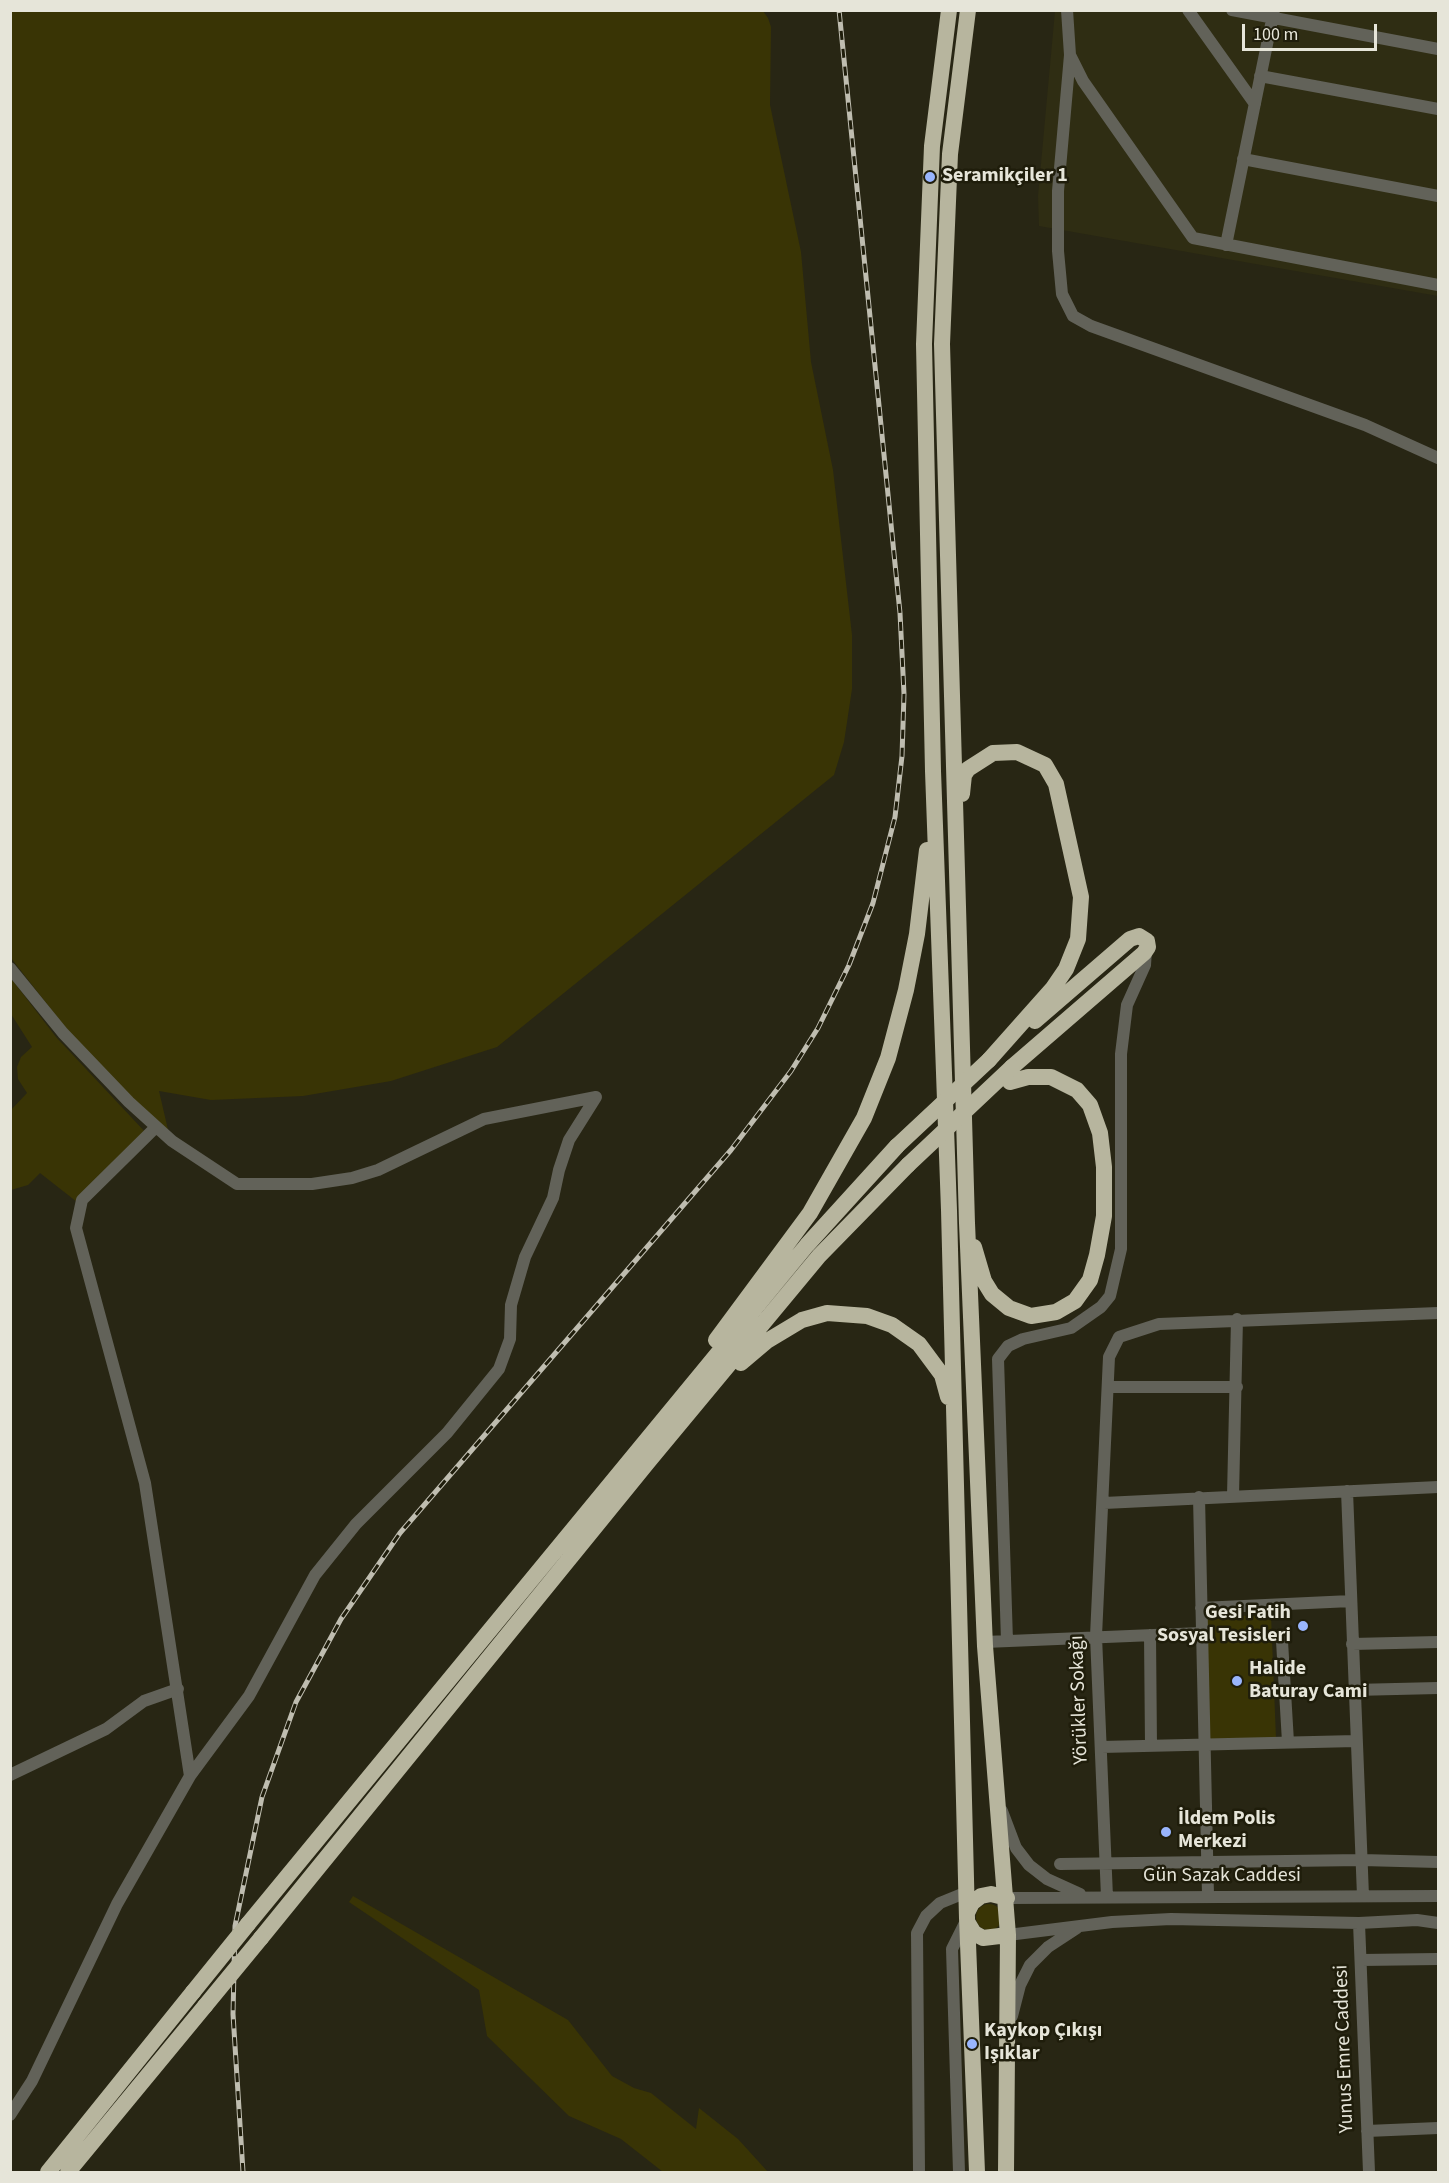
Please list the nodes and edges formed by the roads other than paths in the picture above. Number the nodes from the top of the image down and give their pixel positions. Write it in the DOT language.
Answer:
graph roads {
  1 [pos="949,10"];
  2 [pos="968,10"];
  3 [pos="1067,10"];
  4 [pos="1188,10"];
  5 [pos="1232,10"];
  6 [pos="1273,14"];
  7 [pos="1438,50"];
  8 [pos="1070,55"];
  9 [pos="1260,76"];
  10 [pos="1255,104"];
  11 [pos="1438,109"];
  12 [pos="1243,159"];
  13 [pos="1438,196"];
  14 [pos="1226,244"];
  15 [pos="1438,285"];
  16 [pos="1438,458"];
  17 [pos="933,771"];
  18 [pos="956,849"];
  19 [pos="1146,950"];
  20 [pos="10,968"];
  21 [pos="989,1060"];
  22 [pos="1011,1075"];
  23 [pos="156,1127"];
  24 [pos="967,1222"];
  25 [pos="1438,1313"];
  26 [pos="1237,1319"];
  27 [pos="1108,1387"];
  28 [pos="1237,1387"];
  29 [pos="956,1424"];
  30 [pos="641,1458"];
  31 [pos="1438,1487"];
  32 [pos="1347,1491"];
  33 [pos="1233,1496"];
  34 [pos="1198,1497"];
  35 [pos="1104,1503"];
  36 [pos="1351,1601"];
  37 [pos="1201,1608"];
  38 [pos="1202,1633"];
  39 [pos="1150,1635"];
  40 [pos="1096,1636"];
  41 [pos="1007,1641"];
  42 [pos="1282,1641"];
  43 [pos="985,1642"];
  44 [pos="1438,1642"];
  45 [pos="1352,1644"];
  46 [pos="1438,1688"];
  47 [pos="178,1689"];
  48 [pos="1354,1690"];
  49 [pos="1356,1741"];
  50 [pos="1288,1743"];
  51 [pos="1205,1744"];
  52 [pos="1151,1746"];
  53 [pos="1101,1747"];
  54 [pos="10,1775"];
  55 [pos="190,1776"];
  56 [pos="998,1801"];
  57 [pos="1362,1860"];
  58 [pos="1208,1862"];
  59 [pos="1438,1862"];
  60 [pos="1105,1863"];
  61 [pos="1059,1864"];
  62 [pos="967,1893"];
  63 [pos="1208,1895"];
  64 [pos="1084,1896"];
  65 [pos="1363,1896"];
  66 [pos="1438,1896"];
  67 [pos="1107,1897"];
  68 [pos="1007,1898"];
  69 [pos="967,1918"];
  70 [pos="1421,1921"];
  71 [pos="1359,1923"];
  72 [pos="1438,1923"];
  73 [pos="1082,1925"];
  74 [pos="1438,1930"];
  75 [pos="1008,1935"];
  76 [pos="1438,1959"];
  77 [pos="1361,1960"];
  78 [pos="1007,2035"];
  79 [pos="10,2115"];
  80 [pos="1438,2128"];
  81 [pos="1367,2131"];
  82 [pos="48,2172"];
  83 [pos="68,2172"];
  84 [pos="919,2172"];
  85 [pos="959,2172"];
  86 [pos="977,2172"];
  87 [pos="1006,2172"];
  88 [pos="1369,2172"];
  1 -- 17 [label="highway"];
  2 -- 18 [label="highway"];
  3 -- 8 [label="street"];
  4 -- 10 [label="street"];
  5 -- 6 [label="street"];
  6 -- 7 [label="street"];
  6 -- 9 [label="street"];
  8 -- 14 [label="street"];
  8 -- 16 [label="street"];
  9 -- 10 [label="street"];
  9 -- 11 [label="street"];
  10 -- 12 [label="street"];
  12 -- 13 [label="street"];
  12 -- 14 [label="street"];
  14 -- 15 [label="street"];
  17 -- 29 [label="highway"];
  17 -- 30 [label="highway"];
  18 -- 21 [label="highway"];
  18 -- 24 [label="highway"];
  19 -- 21 [label="highway"];
  19 -- 22 [label="highway"];
  19 -- 41 [label="street"];
  20 -- 23 [label="street"];
  21 -- 30 [label="highway, bridge"];
  22 -- 24 [label="highway"];
  22 -- 30 [label="highway, bridge"];
  23 -- 47 [label="street"];
  23 -- 55 [label="street"];
  24 -- 43 [label="highway"];
  25 -- 26 [label="street, Yörükler Sokağı"];
  26 -- 27 [label="street, Yörükler Sokağı"];
  26 -- 28 [label="street"];
  27 -- 28 [label="street"];
  27 -- 35 [label="street, Yörükler Sokağı"];
  28 -- 33 [label="street"];
  29 -- 30 [label="highway"];
  29 -- 62 [label="highway"];
  30 -- 82 [label="highway, bridge"];
  30 -- 83 [label="highway, bridge"];
  31 -- 32 [label="street"];
  32 -- 33 [label="street"];
  32 -- 36 [label="street"];
  33 -- 34 [label="street"];
  34 -- 35 [label="street"];
  34 -- 37 [label="street"];
  35 -- 40 [label="street, Yörükler Sokağı"];
  36 -- 37 [label="street"];
  36 -- 45 [label="street"];
  37 -- 38 [label="street"];
  38 -- 39 [label="street"];
  38 -- 51 [label="street"];
  39 -- 40 [label="street"];
  39 -- 52 [label="street"];
  40 -- 41 [label="street"];
  40 -- 53 [label="street, Yörükler Sokağı"];
  41 -- 43 [label="street"];
  42 -- 50 [label="street"];
  43 -- 56 [label="highway"];
  44 -- 45 [label="street"];
  45 -- 48 [label="street"];
  46 -- 48 [label="street"];
  47 -- 54 [label="street"];
  47 -- 55 [label="street"];
  48 -- 49 [label="street"];
  49 -- 50 [label="street"];
  49 -- 57 [label="street"];
  50 -- 51 [label="street"];
  51 -- 52 [label="street"];
  51 -- 58 [label="street"];
  52 -- 53 [label="street"];
  53 -- 60 [label="street, Yörükler Sokağı"];
  55 -- 79 [label="street"];
  56 -- 64 [label="street"];
  56 -- 68 [label="highway"];
  57 -- 58 [label="street"];
  57 -- 59 [label="street"];
  57 -- 65 [label="street"];
  58 -- 60 [label="street"];
  58 -- 63 [label="street"];
  60 -- 61 [label="street"];
  60 -- 67 [label="street, Yörükler Sokağı"];
  62 -- 69 [label="highway"];
  62 -- 84 [label="street"];
  63 -- 65 [label="street, Gün Sazak Caddesi"];
  63 -- 67 [label="street, Gün Sazak Caddesi"];
  64 -- 67 [label="street, Gün Sazak Caddesi"];
  64 -- 68 [label="street, Gün Sazak Caddesi"];
  65 -- 66 [label="street, Gün Sazak Caddesi"];
  68 -- 69 [label="highway"];
  68 -- 75 [label="highway"];
  69 -- 75 [label="highway"];
  69 -- 85 [label="street"];
  69 -- 86 [label="highway"];
  70 -- 71 [label="street"];
  70 -- 72 [label="street"];
  70 -- 74 [label="street"];
  71 -- 73 [label="street"];
  71 -- 77 [label="street, Yunus Emre Caddesi"];
  73 -- 75 [label="street"];
  73 -- 78 [label="street"];
  75 -- 78 [label="highway"];
  76 -- 77 [label="street"];
  77 -- 81 [label="street, Yunus Emre Caddesi"];
  78 -- 87 [label="highway"];
  80 -- 81 [label="street"];
  81 -- 88 [label="street, Yunus Emre Caddesi"];
}
